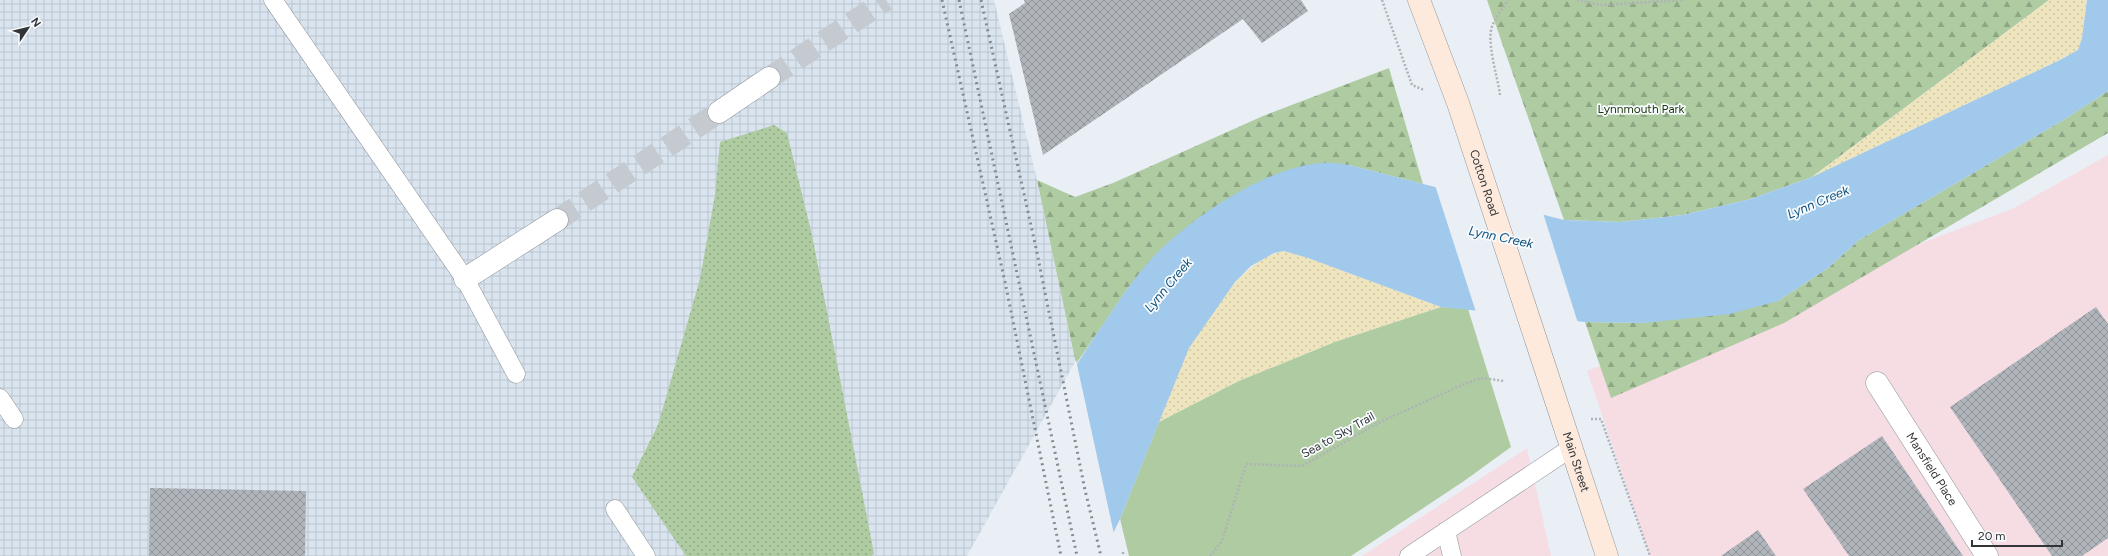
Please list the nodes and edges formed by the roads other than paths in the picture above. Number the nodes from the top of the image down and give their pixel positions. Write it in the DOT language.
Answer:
graph roads {
  1 [pos="273,0"];
  2 [pos="1419,0"];
  3 [pos="770,78"];
  4 [pos="719,112"];
  5 [pos="557,220"];
  6 [pos="465,279"];
  7 [pos="1545,367"];
  8 [pos="516,374"];
  9 [pos="1877,383"];
  10 [pos="0,398"];
  11 [pos="14,419"];
  12 [pos="1571,448"];
  13 [pos="615,509"];
  14 [pos="1446,531"];
  15 [pos="646,556"];
  16 [pos="1409,556"];
  17 [pos="1452,556"];
  18 [pos="1607,556"];
  19 [pos="1987,556"];
  1 -- 6 [label="lane"];
  2 -- 7 [label="main road, Cotton Road"];
  3 -- 4 [label="street"];
  5 -- 6 [label="street"];
  6 -- 8 [label="lane"];
  7 -- 12 [label="main road, Main Street"];
  9 -- 19 [label="street, Mansfield Place"];
  10 -- 11 [label="lane"];
  12 -- 14 [label="lane"];
  12 -- 18 [label="main road, Main Street"];
  13 -- 15 [label="lane"];
  14 -- 16 [label="lane"];
  14 -- 17 [label="lane"];
}
